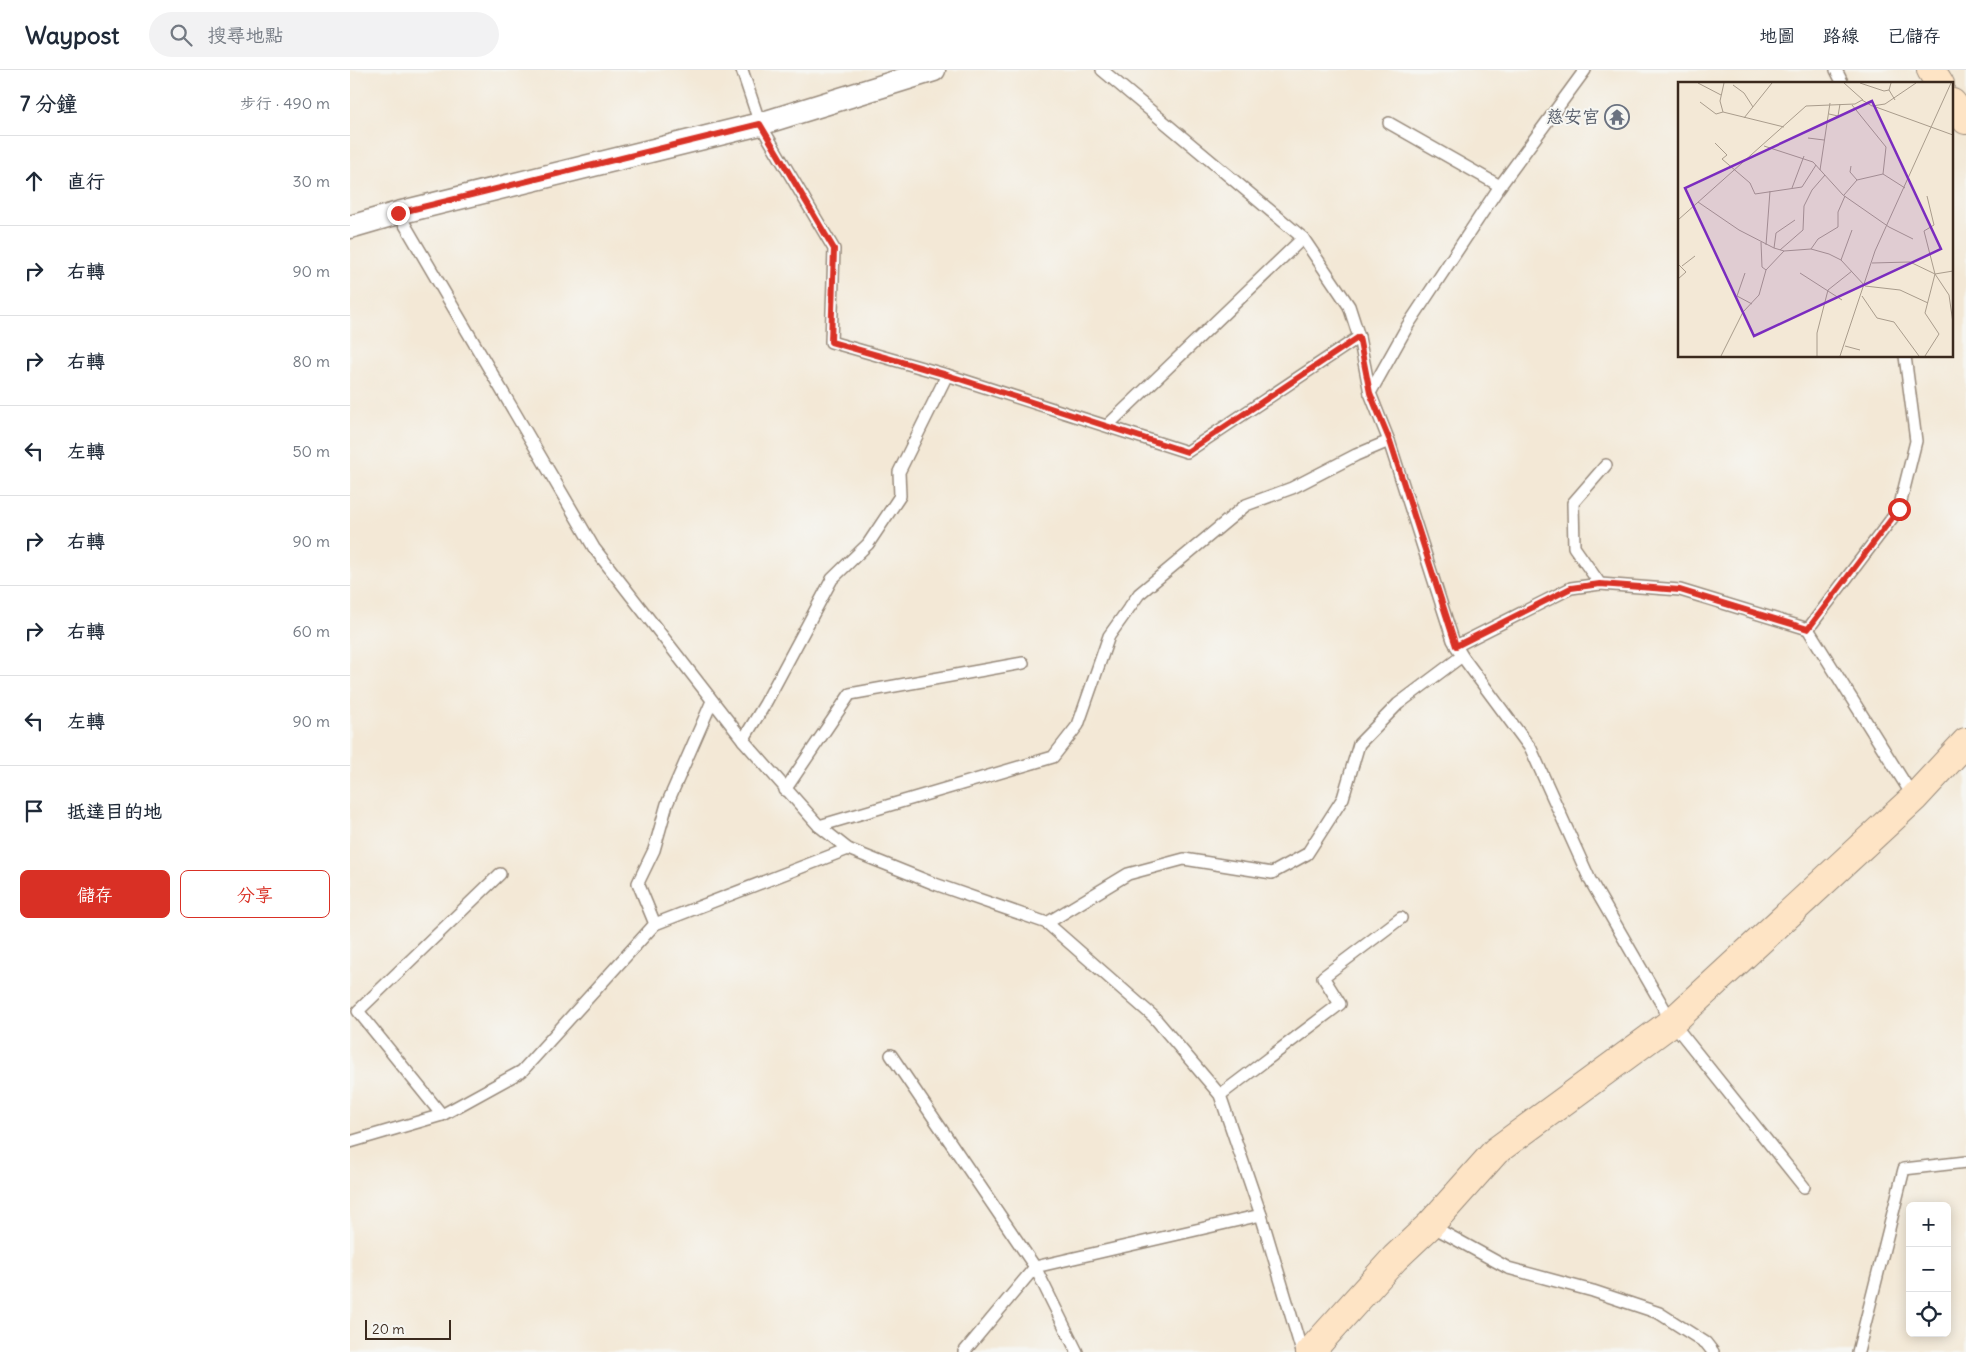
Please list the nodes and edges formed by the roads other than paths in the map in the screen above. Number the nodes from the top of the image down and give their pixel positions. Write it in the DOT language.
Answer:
graph roads {
  1 [pos="742,70"];
  2 [pos="934,70"];
  3 [pos="1102,70"];
  4 [pos="1585,70"];
  5 [pos="1836,70"];
  6 [pos="1931,70"];
  7 [pos="1841,82"];
  8 [pos="1939,82"];
  9 [pos="1389,123"];
  10 [pos="760,124"];
  11 [pos="1500,186"];
  12 [pos="398,213"];
  13 [pos="350,227"];
  14 [pos="1303,238"];
  15 [pos="1359,337"];
  16 [pos="1905,358"];
  17 [pos="947,375"];
  18 [pos="1370,393"];
  19 [pos="1108,425"];
  20 [pos="1390,441"];
  21 [pos="1606,465"];
  22 [pos="1600,584"];
  23 [pos="1808,629"];
  24 [pos="1459,651"];
  25 [pos="1023,663"];
  26 [pos="712,701"];
  27 [pos="743,740"];
  28 [pos="1966,742"];
  29 [pos="785,790"];
  30 [pos="1914,798"];
  31 [pos="819,826"];
  32 [pos="848,849"];
  33 [pos="500,874"];
  34 [pos="1401,918"];
  35 [pos="1047,922"];
  36 [pos="655,924"];
  37 [pos="1672,1022"];
  38 [pos="891,1055"];
  39 [pos="1220,1096"];
  40 [pos="442,1115"];
  41 [pos="350,1142"];
  42 [pos="1966,1162"];
  43 [pos="1804,1187"];
  44 [pos="1262,1215"];
  45 [pos="1430,1224"];
  46 [pos="1035,1267"];
  47 [pos="964,1352"];
  48 [pos="1077,1352"];
  49 [pos="1302,1352"];
  50 [pos="1310,1352"];
  51 [pos="1713,1352"];
  52 [pos="1858,1352"];
  1 -- 10 [label="lane"];
  2 -- 10 [label="street"];
  3 -- 14 [label="lane"];
  4 -- 11 [label="lane"];
  5 -- 7 [label="lane"];
  6 -- 8 [label="street"];
  9 -- 11 [label="lane"];
  10 -- 12 [label="street"];
  10 -- 17 [label="lane"];
  11 -- 18 [label="lane"];
  12 -- 13 [label="street"];
  12 -- 26 [label="lane"];
  14 -- 15 [label="lane"];
  14 -- 19 [label="lane"];
  15 -- 18 [label="lane"];
  15 -- 19 [label="lane"];
  16 -- 23 [label="lane"];
  17 -- 19 [label="lane"];
  17 -- 27 [label="lane"];
  18 -- 20 [label="lane"];
  20 -- 24 [label="lane"];
  20 -- 31 [label="lane"];
  21 -- 22 [label="lane"];
  22 -- 23 [label="lane"];
  22 -- 24 [label="lane"];
  23 -- 30 [label="lane"];
  24 -- 35 [label="lane"];
  24 -- 37 [label="lane"];
  25 -- 29 [label="lane"];
  26 -- 27 [label="lane"];
  26 -- 36 [label="lane"];
  27 -- 29 [label="lane"];
  28 -- 30 [label="street"];
  29 -- 31 [label="lane"];
  30 -- 37 [label="street"];
  31 -- 32 [label="lane"];
  32 -- 35 [label="lane"];
  32 -- 36 [label="lane"];
  33 -- 40 [label="lane"];
  34 -- 39 [label="lane"];
  35 -- 39 [label="lane"];
  36 -- 40 [label="lane"];
  37 -- 43 [label="lane"];
  37 -- 45 [label="street"];
  38 -- 46 [label="lane"];
  39 -- 44 [label="lane"];
  40 -- 41 [label="lane"];
  42 -- 52 [label="lane"];
  44 -- 46 [label="lane"];
  44 -- 49 [label="lane"];
  45 -- 50 [label="street"];
  45 -- 51 [label="lane"];
  46 -- 47 [label="lane"];
  46 -- 48 [label="lane"];
}
